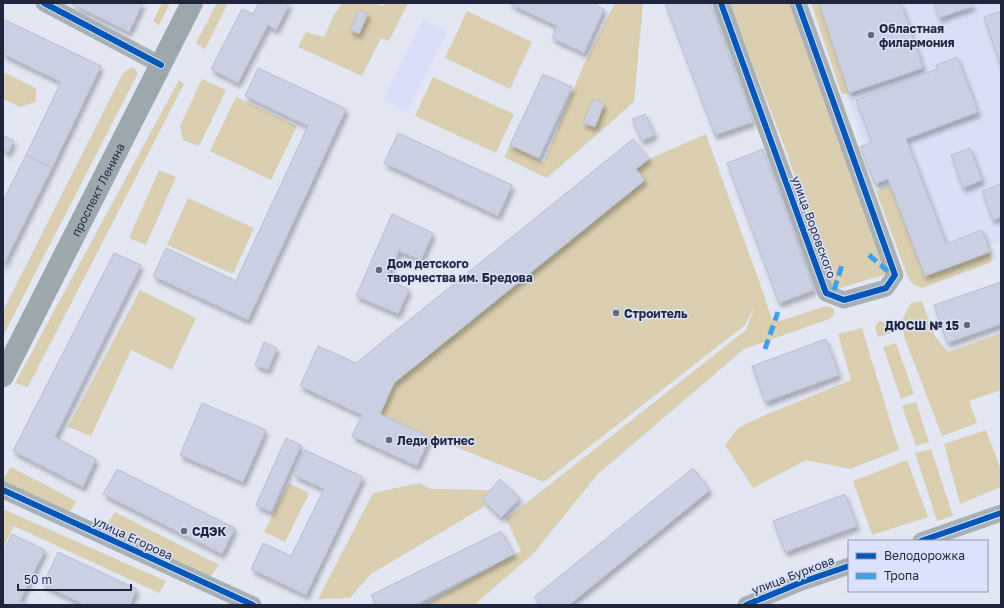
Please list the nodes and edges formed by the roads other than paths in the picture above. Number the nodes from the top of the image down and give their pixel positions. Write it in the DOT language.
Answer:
graph roads {
  1 [pos="44,3"];
  2 [pos="192,3"];
  3 [pos="721,3"];
  4 [pos="798,3"];
  5 [pos="161,65"];
  6 [pos="3,376"];
  7 [pos="3,490"];
  8 [pos="1001,513"];
  9 [pos="924,540"];
  10 [pos="848,566"];
  11 [pos="253,605"];
  12 [pos="746,605"];
  1 -- 5 [label="street"];
  2 -- 5 [label="main road, проспект Ленина"];
  3 -- 4 [label="street, улица Воровского"];
  5 -- 6 [label="main road, проспект Ленина"];
  7 -- 11 [label="street, улица Егорова"];
  8 -- 9 [label="street"];
  10 -- 12 [label="street, улица Буркова"];
}
